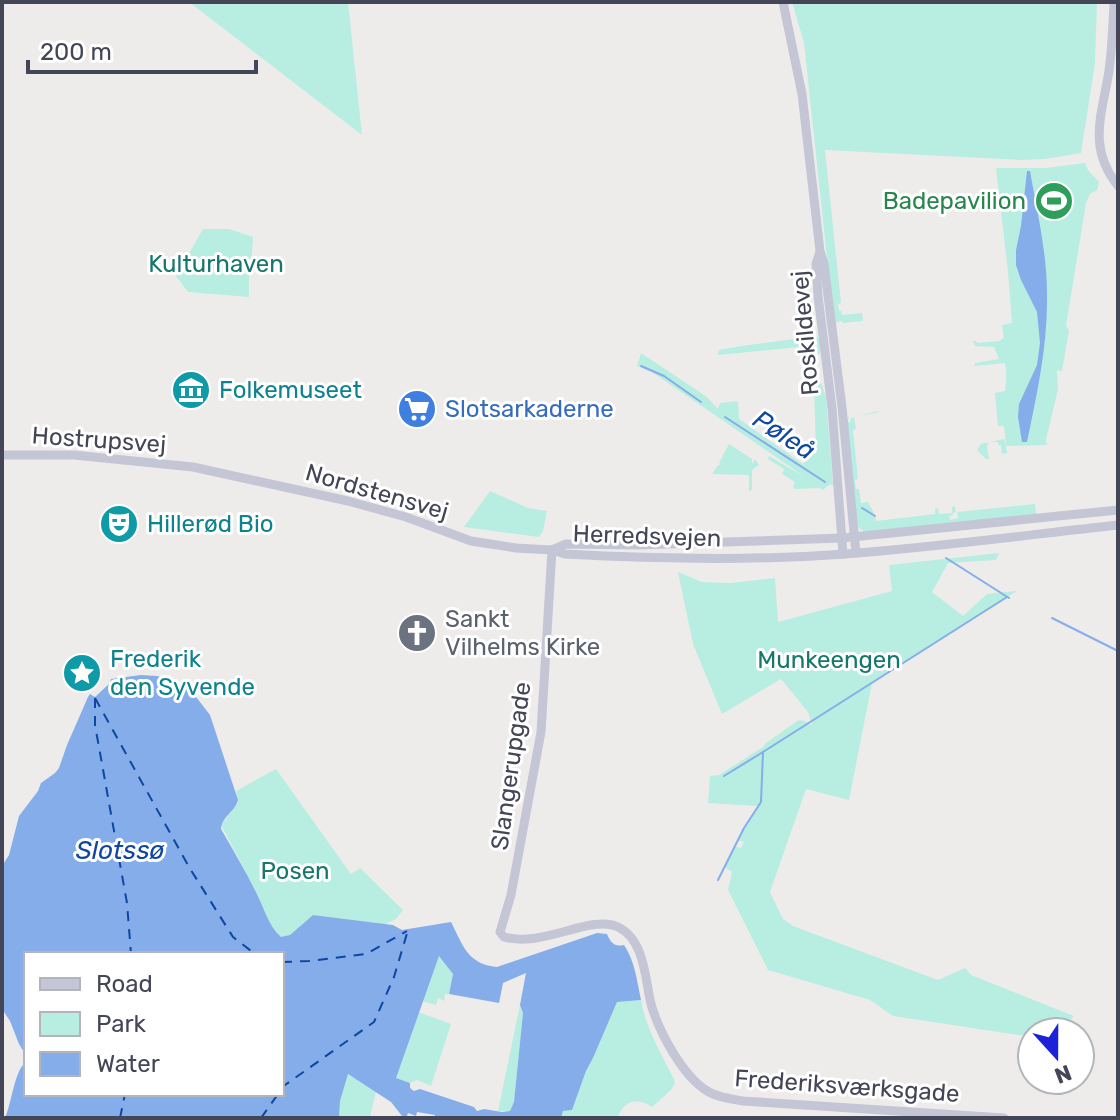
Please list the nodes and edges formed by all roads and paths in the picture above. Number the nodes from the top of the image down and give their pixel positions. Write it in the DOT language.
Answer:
graph roads {
  1 [pos="783,2"];
  2 [pos="1114,2"];
  3 [pos="1118,186"];
  4 [pos="820,251"];
  5 [pos="2,455"];
  6 [pos="193,467"];
  7 [pos="1118,510"];
  8 [pos="1118,525"];
  9 [pos="854,537"];
  10 [pos="842,538"];
  11 [pos="552,550"];
  12 [pos="856,553"];
  13 [pos="843,554"];
  14 [pos="504,937"];
  15 [pos="1004,1118"];
  1 -- 4 [label="street, Roskildevej"];
  2 -- 3 [label="street"];
  4 -- 9 [label="street, Roskildevej"];
  4 -- 10 [label="street, Roskildevej"];
  5 -- 6 [label="street, Hostrupsvej"];
  6 -- 11 [label="street, Nordstensvej"];
  7 -- 9 [label="street, Herredsvejen"];
  8 -- 12 [label="street, Herredsvejen"];
  9 -- 10 [label="street, Herredsvejen"];
  9 -- 12 [label="street, Roskildevej"];
  10 -- 11 [label="street, Herredsvejen"];
  10 -- 13 [label="street, Roskildevej"];
  11 -- 13 [label="street, Herredsvejen"];
  11 -- 14 [label="street, Slangerupgade"];
  12 -- 13 [label="street, Herredsvejen"];
  14 -- 15 [label="street, Frederiksværksgade"];
}
